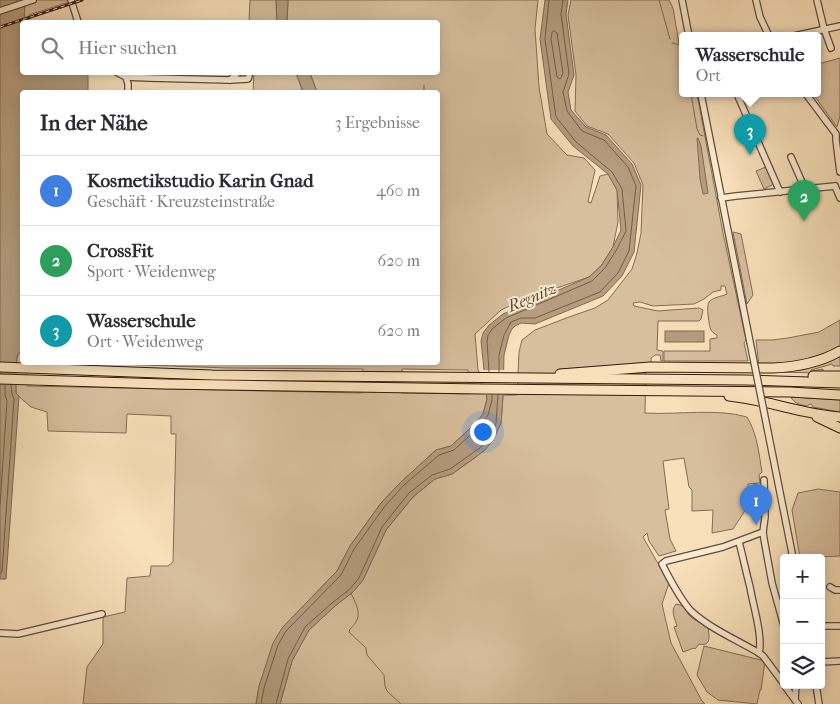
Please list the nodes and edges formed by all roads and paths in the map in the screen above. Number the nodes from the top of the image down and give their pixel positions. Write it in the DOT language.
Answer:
graph roads {
  1 [pos="33,0"];
  2 [pos="71,0"];
  3 [pos="682,0"];
  4 [pos="756,0"];
  5 [pos="816,0"];
  6 [pos="0,11"];
  7 [pos="77,20"];
  8 [pos="840,26"];
  9 [pos="824,29"];
  10 [pos="688,32"];
  11 [pos="767,32"];
  12 [pos="811,32"];
  13 [pos="830,48"];
  14 [pos="122,75"];
  15 [pos="236,75"];
  16 [pos="250,75"];
  17 [pos="126,77"];
  18 [pos="230,80"];
  19 [pos="128,90"];
  20 [pos="701,97"];
  21 [pos="738,97"];
  22 [pos="808,97"];
  23 [pos="838,134"];
  24 [pos="790,157"];
  25 [pos="840,172"];
  26 [pos="840,181"];
  27 [pos="835,186"];
  28 [pos="805,189"];
  29 [pos="780,192"];
  30 [pos="721,198"];
  31 [pos="840,198"];
  32 [pos="840,351"];
  33 [pos="0,367"];
  34 [pos="660,374"];
  35 [pos="610,375"];
  36 [pos="840,376"];
  37 [pos="0,379"];
  38 [pos="530,379"];
  39 [pos="840,383"];
  40 [pos="663,390"];
  41 [pos="840,395"];
  42 [pos="790,408"];
  43 [pos="840,417"];
  44 [pos="840,428"];
  45 [pos="764,480"];
  46 [pos="763,532"];
  47 [pos="739,542"];
  48 [pos="793,554"];
  49 [pos="830,587"];
  50 [pos="840,590"];
  51 [pos="780,612"];
  52 [pos="102,614"];
  53 [pos="825,626"];
  54 [pos="840,626"];
  55 [pos="0,633"];
  56 [pos="758,653"];
  57 [pos="825,662"];
  58 [pos="840,662"];
  59 [pos="780,679"];
  60 [pos="787,689"];
  61 [pos="796,689"];
  62 [pos="817,689"];
  63 [pos="797,702"];
  64 [pos="819,704"];
  1 -- 6 [label="street"];
  2 -- 7 [label="street"];
  3 -- 10 [label="street"];
  4 -- 11 [label="street"];
  5 -- 9 [label="street"];
  8 -- 9 [label="street"];
  9 -- 12 [label="street"];
  9 -- 13 [label="street"];
  14 -- 17 [label="street"];
  15 -- 18 [label="street"];
  16 -- 18 [label="street"];
  17 -- 18 [label="street"];
  17 -- 19 [label="street"];
  20 -- 30 [label="street"];
  21 -- 29 [label="street"];
  22 -- 23 [label="street"];
  23 -- 25 [label="street"];
  24 -- 28 [label="street"];
  26 -- 27 [label="street"];
  27 -- 28 [label="street"];
  27 -- 31 [label="street"];
  28 -- 29 [label="street"];
  29 -- 30 [label="street"];
  30 -- 48 [label="street, bridge"];
  32 -- 34 [label="highway"];
  33 -- 38 [label="highway"];
  34 -- 35 [label="highway"];
  34 -- 36 [label="highway"];
  34 -- 39 [label="highway"];
  35 -- 38 [label="highway"];
  35 -- 38 [label="highway"];
  37 -- 40 [label="highway"];
  40 -- 41 [label="highway"];
  40 -- 42 [label="highway"];
  42 -- 43 [label="highway"];
  42 -- 44 [label="highway"];
  45 -- 46 [label="street"];
  46 -- 47 [label="street"];
  46 -- 51 [label="street"];
  47 -- 56 [label="street"];
  47 -- 56 [label="street"];
  49 -- 50 [label="street"];
  52 -- 55 [label="street"];
  53 -- 54 [label="street"];
  56 -- 59 [label="street"];
  57 -- 58 [label="street"];
  60 -- 63 [label="street"];
  61 -- 63 [label="street"];
  62 -- 64 [label="street"];
}
